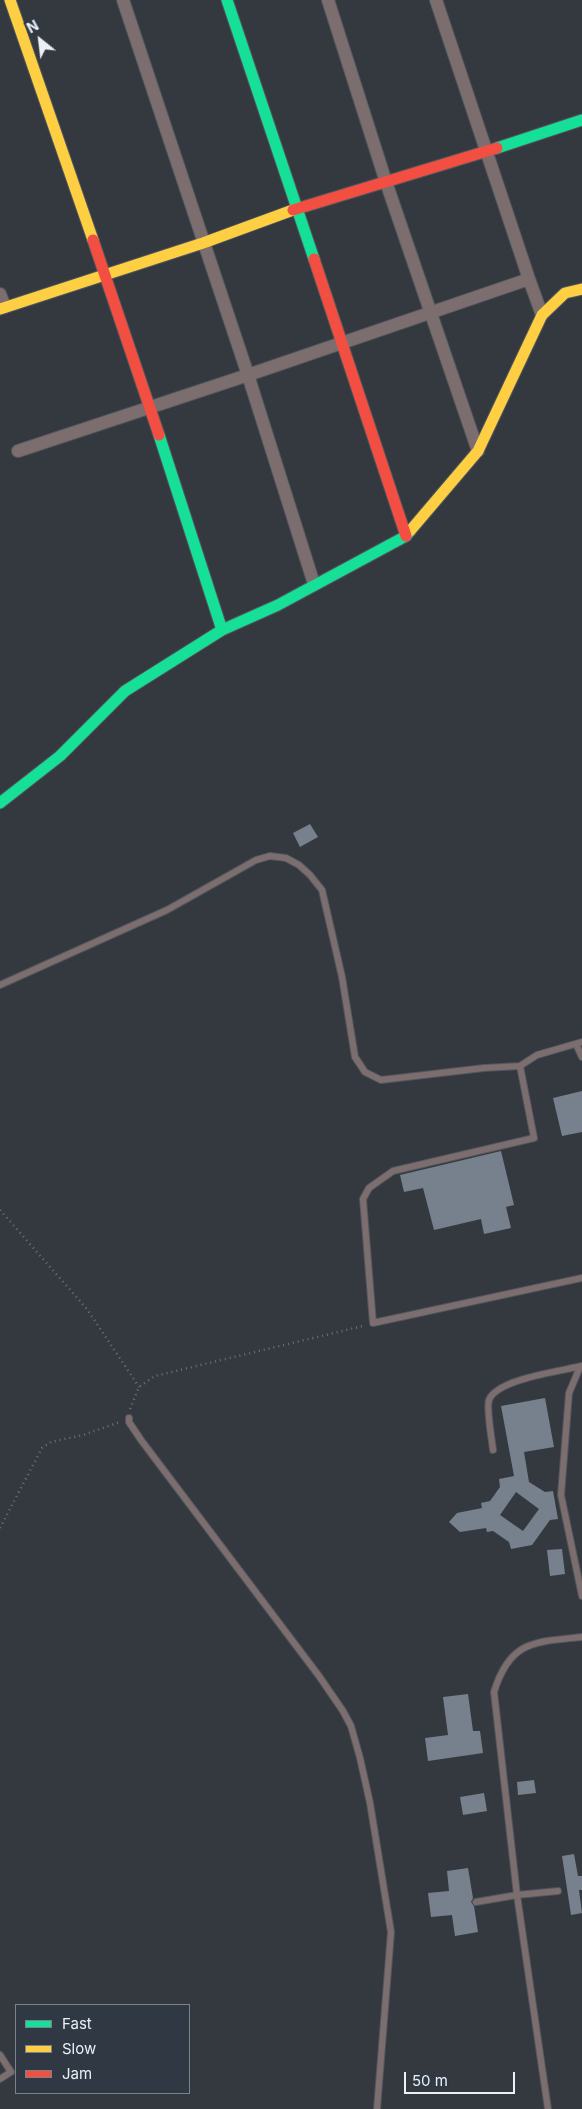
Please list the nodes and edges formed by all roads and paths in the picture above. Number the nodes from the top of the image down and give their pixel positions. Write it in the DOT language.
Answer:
graph roads {
  1 [pos="10,0"];
  2 [pos="124,0"];
  3 [pos="227,0"];
  4 [pos="328,0"];
  5 [pos="436,0"];
  6 [pos="582,120"];
  7 [pos="486,152"];
  8 [pos="386,182"];
  9 [pos="296,209"];
  10 [pos="203,243"];
  11 [pos="104,274"];
  12 [pos="529,279"];
  13 [pos="582,289"];
  14 [pos="0,294"];
  15 [pos="3,308"];
  16 [pos="431,312"];
  17 [pos="542,315"];
  18 [pos="342,342"];
  19 [pos="248,375"];
  20 [pos="150,407"];
  21 [pos="18,451"];
  22 [pos="478,452"];
  23 [pos="406,536"];
  24 [pos="314,584"];
  25 [pos="222,630"];
  26 [pos="0,803"];
  27 [pos="0,985"];
  28 [pos="579,1043"];
  29 [pos="582,1057"];
  30 [pos="520,1066"];
  31 [pos="0,1210"];
  32 [pos="582,1278"];
  33 [pos="373,1323"];
  34 [pos="581,1367"];
  35 [pos="139,1388"];
  36 [pos="128,1418"];
  37 [pos="493,1450"];
  38 [pos="0,1528"];
  39 [pos="582,1596"];
  40 [pos="582,1637"];
  41 [pos="558,1891"];
  42 [pos="517,1895"];
  43 [pos="476,1902"];
  44 [pos="0,2055"];
  45 [pos="0,2079"];
  46 [pos="377,2109"];
  47 [pos="548,2109"];
  1 -- 11 [label="street"];
  2 -- 10 [label="street"];
  3 -- 9 [label="street"];
  4 -- 8 [label="street"];
  5 -- 7 [label="street"];
  6 -- 7 [label="street"];
  7 -- 8 [label="street"];
  7 -- 12 [label="street"];
  8 -- 9 [label="street"];
  8 -- 16 [label="street"];
  9 -- 10 [label="street"];
  9 -- 18 [label="street"];
  10 -- 11 [label="street"];
  10 -- 19 [label="street"];
  11 -- 15 [label="street"];
  11 -- 20 [label="street"];
  12 -- 16 [label="street"];
  12 -- 17 [label="street"];
  13 -- 17 [label="street"];
  14 -- 15 [label="street"];
  16 -- 18 [label="street"];
  16 -- 22 [label="street"];
  17 -- 22 [label="street"];
  18 -- 19 [label="street"];
  18 -- 23 [label="street"];
  19 -- 20 [label="street"];
  19 -- 24 [label="street"];
  20 -- 21 [label="street"];
  20 -- 25 [label="street"];
  22 -- 23 [label="street"];
  23 -- 24 [label="street"];
  24 -- 25 [label="street"];
  25 -- 26 [label="street"];
  27 -- 30 [label="lane"];
  28 -- 29 [label="lane"];
  28 -- 30 [label="lane"];
  30 -- 33 [label="lane"];
  31 -- 35 [label="path"];
  32 -- 33 [label="lane"];
  33 -- 35 [label="path"];
  34 -- 37 [label="lane"];
  34 -- 39 [label="lane"];
  35 -- 36 [label="path"];
  36 -- 38 [label="path"];
  36 -- 46 [label="lane"];
  40 -- 42 [label="lane"];
  41 -- 42 [label="lane"];
  42 -- 43 [label="lane"];
  42 -- 47 [label="lane"];
  44 -- 45 [label="lane"];
}
